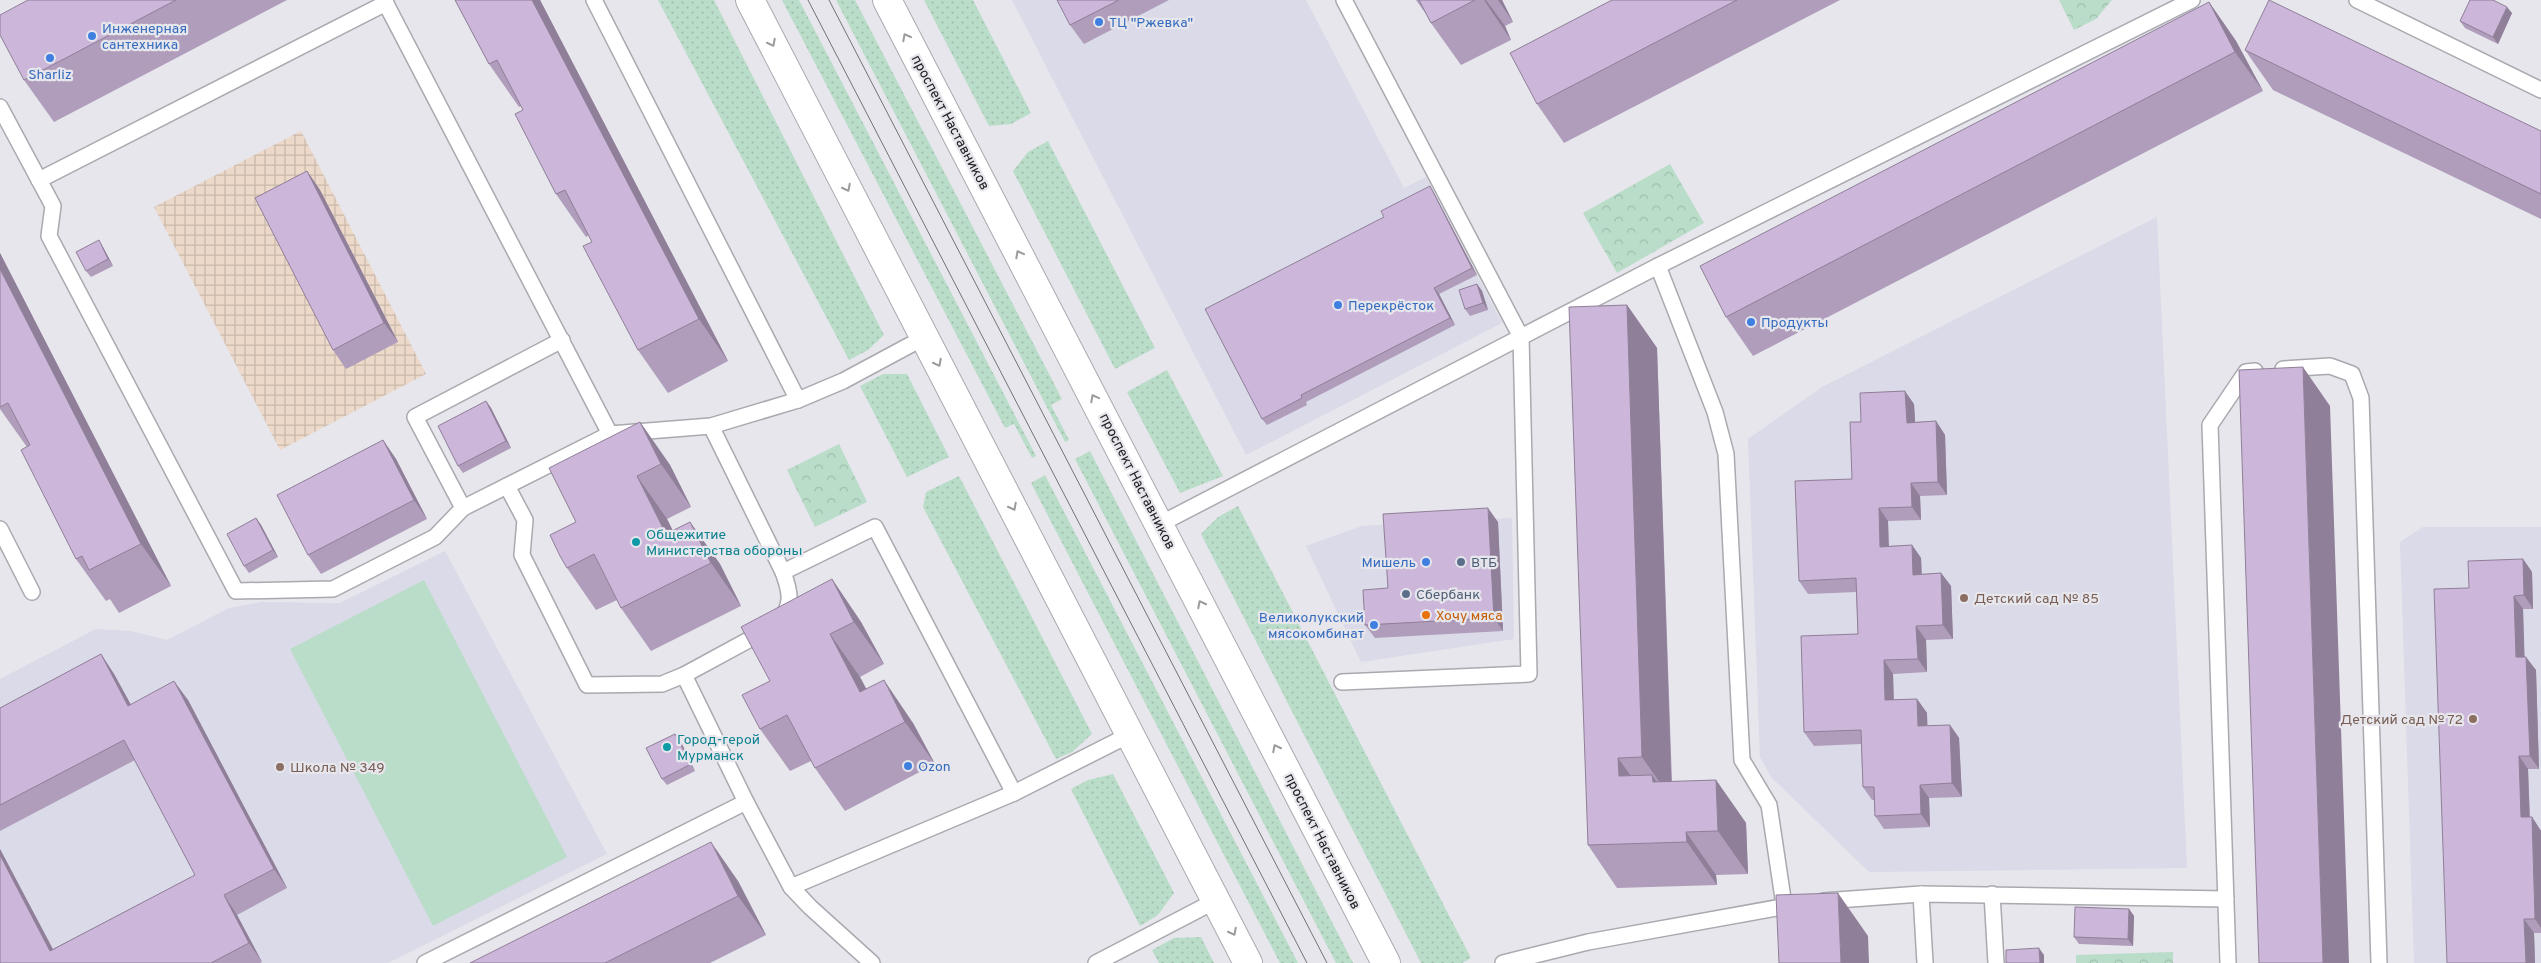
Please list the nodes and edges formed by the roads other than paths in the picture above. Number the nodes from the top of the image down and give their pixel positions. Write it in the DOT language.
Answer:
graph roads {
  1 [pos="594,0"];
  2 [pos="750,0"];
  3 [pos="887,0"];
  4 [pos="1344,0"];
  5 [pos="2192,0"];
  6 [pos="2357,0"];
  7 [pos="385,2"];
  8 [pos="2541,90"];
  9 [pos="0,106"];
  10 [pos="39,180"];
  11 [pos="1658,266"];
  12 [pos="925,337"];
  13 [pos="1521,337"];
  14 [pos="562,340"];
  15 [pos="798,400"];
  16 [pos="711,426"];
  17 [pos="610,434"];
  18 [pos="507,486"];
  19 [pos="463,508"];
  20 [pos="1160,524"];
  21 [pos="0,529"];
  22 [pos="784,572"];
  23 [pos="32,592"];
  24 [pos="684,674"];
  25 [pos="1342,682"];
  26 [pos="1131,734"];
  27 [pos="1014,793"];
  28 [pos="746,802"];
  29 [pos="791,887"];
  30 [pos="1921,894"];
  31 [pos="1992,894"];
  32 [pos="2226,899"];
  33 [pos="1217,900"];
  34 [pos="1784,905"];
  35 [pos="425,963"];
  36 [pos="872,963"];
  37 [pos="1096,963"];
  38 [pos="1248,963"];
  39 [pos="1386,963"];
  40 [pos="1503,963"];
  41 [pos="1925,963"];
  42 [pos="1996,963"];
  43 [pos="2228,963"];
  44 [pos="2379,963"];
  1 -- 15 [label="lane"];
  2 -- 12 [label="main road, one-way"];
  20 -- 3 [label="main road, проспект Наставников, one-way"];
  4 -- 13 [label="lane"];
  5 -- 11 [label="lane"];
  6 -- 8 [label="lane"];
  7 -- 10 [label="lane"];
  7 -- 14 [label="lane"];
  9 -- 10 [label="lane"];
  10 -- 19 [label="lane"];
  11 -- 13 [label="lane"];
  11 -- 34 [label="lane"];
  12 -- 15 [label="lane"];
  12 -- 26 [label="main road, one-way"];
  13 -- 20 [label="lane"];
  13 -- 25 [label="lane"];
  14 -- 17 [label="lane"];
  14 -- 19 [label="lane"];
  15 -- 16 [label="lane"];
  16 -- 17 [label="lane"];
  16 -- 22 [label="lane"];
  17 -- 18 [label="lane"];
  18 -- 19 [label="lane"];
  18 -- 24 [label="lane"];
  39 -- 20 [label="main road, проспект Наставников, one-way"];
  21 -- 23 [label="lane"];
  22 -- 24 [label="lane"];
  22 -- 27 [label="lane"];
  24 -- 28 [label="lane"];
  26 -- 27 [label="lane"];
  26 -- 33 [label="main road"];
  27 -- 29 [label="lane"];
  28 -- 29 [label="lane"];
  28 -- 35 [label="lane"];
  29 -- 36 [label="lane"];
  30 -- 31 [label="lane"];
  30 -- 34 [label="lane"];
  30 -- 41 [label="lane"];
  31 -- 32 [label="lane"];
  31 -- 42 [label="lane"];
  32 -- 43 [label="lane"];
  32 -- 44 [label="lane"];
  33 -- 37 [label="lane"];
  33 -- 38 [label="main road, one-way"];
  34 -- 40 [label="lane"];
}
